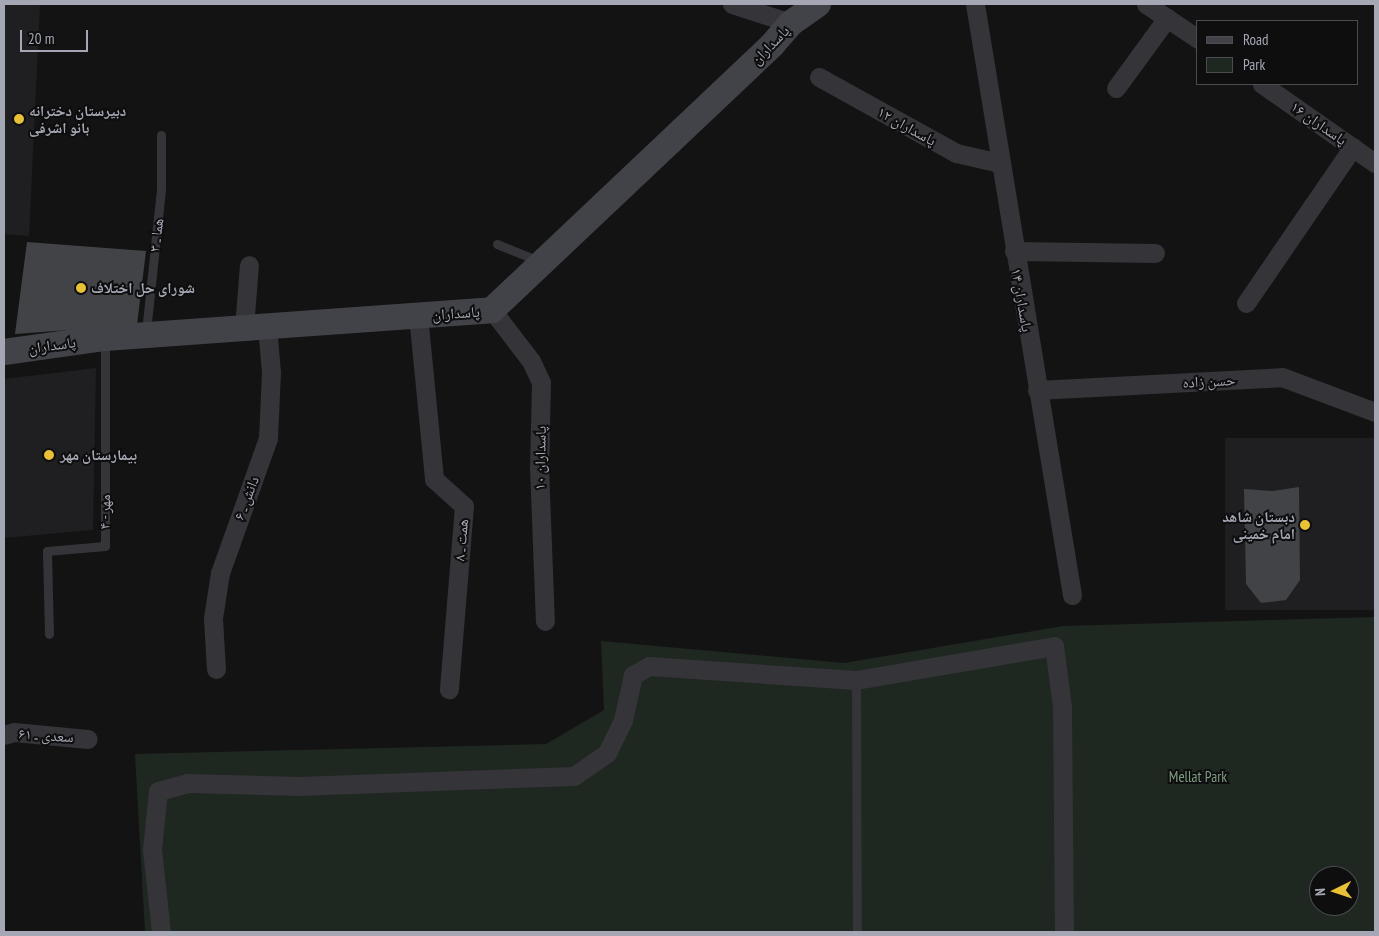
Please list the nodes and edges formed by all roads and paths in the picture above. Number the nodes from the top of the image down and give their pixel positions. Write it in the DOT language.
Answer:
graph roads {
  1 [pos="732,4"];
  2 [pos="818,4"];
  3 [pos="975,4"];
  4 [pos="1146,4"];
  5 [pos="793,13"];
  6 [pos="1167,18"];
  7 [pos="1196,38"];
  8 [pos="819,77"];
  9 [pos="1263,85"];
  10 [pos="1116,88"];
  11 [pos="161,135"];
  12 [pos="1353,147"];
  13 [pos="1375,163"];
  14 [pos="1000,164"];
  15 [pos="497,244"];
  16 [pos="1014,250"];
  17 [pos="1154,254"];
  18 [pos="541,262"];
  19 [pos="249,265"];
  20 [pos="1246,302"];
  21 [pos="492,310"];
  22 [pos="418,315"];
  23 [pos="256,327"];
  24 [pos="145,335"];
  25 [pos="106,338"];
  26 [pos="4,352"];
  27 [pos="1037,390"];
  28 [pos="1375,412"];
  29 [pos="1072,595"];
  30 [pos="544,621"];
  31 [pos="49,634"];
  32 [pos="216,669"];
  33 [pos="856,680"];
  34 [pos="449,689"];
  35 [pos="4,735"];
  36 [pos="88,739"];
  37 [pos="161,932"];
  38 [pos="857,932"];
  39 [pos="1064,932"];
  1 -- 5 [label="street"];
  2 -- 5 [label="street, پاسداران"];
  3 -- 14 [label="street, پاسداران ۱۴"];
  4 -- 6 [label="street"];
  5 -- 18 [label="street, پاسداران"];
  6 -- 7 [label="street"];
  6 -- 10 [label="street"];
  8 -- 14 [label="street, پاسداران ۱۲"];
  9 -- 12 [label="street, پاسداران ۱۶"];
  11 -- 24 [label="lane, هما ـ ۳"];
  12 -- 13 [label="street, پاسداران ۱۶"];
  12 -- 20 [label="street"];
  14 -- 16 [label="street, پاسداران ۱۴"];
  15 -- 18 [label="lane"];
  16 -- 17 [label="street"];
  16 -- 27 [label="street, پاسداران ۱۴"];
  18 -- 21 [label="street, پاسداران"];
  19 -- 23 [label="street, دانش ـ ۶"];
  21 -- 22 [label="street, پاسداران"];
  21 -- 30 [label="street, پاسداران ۱۰"];
  22 -- 23 [label="street, پاسداران"];
  22 -- 34 [label="street, همت ـ ۸"];
  23 -- 24 [label="street, پاسداران"];
  23 -- 32 [label="street, دانش ـ ۶"];
  24 -- 25 [label="street, پاسداران"];
  25 -- 26 [label="street, پاسداران"];
  25 -- 31 [label="lane, مهر - ۴"];
  27 -- 28 [label="street, حسن زاده"];
  27 -- 29 [label="street, پاسداران ۱۴"];
  33 -- 37 [label="street"];
  33 -- 38 [label="lane"];
  33 -- 39 [label="street"];
  35 -- 36 [label="street, سعدی ـ ۶۱"];
}
